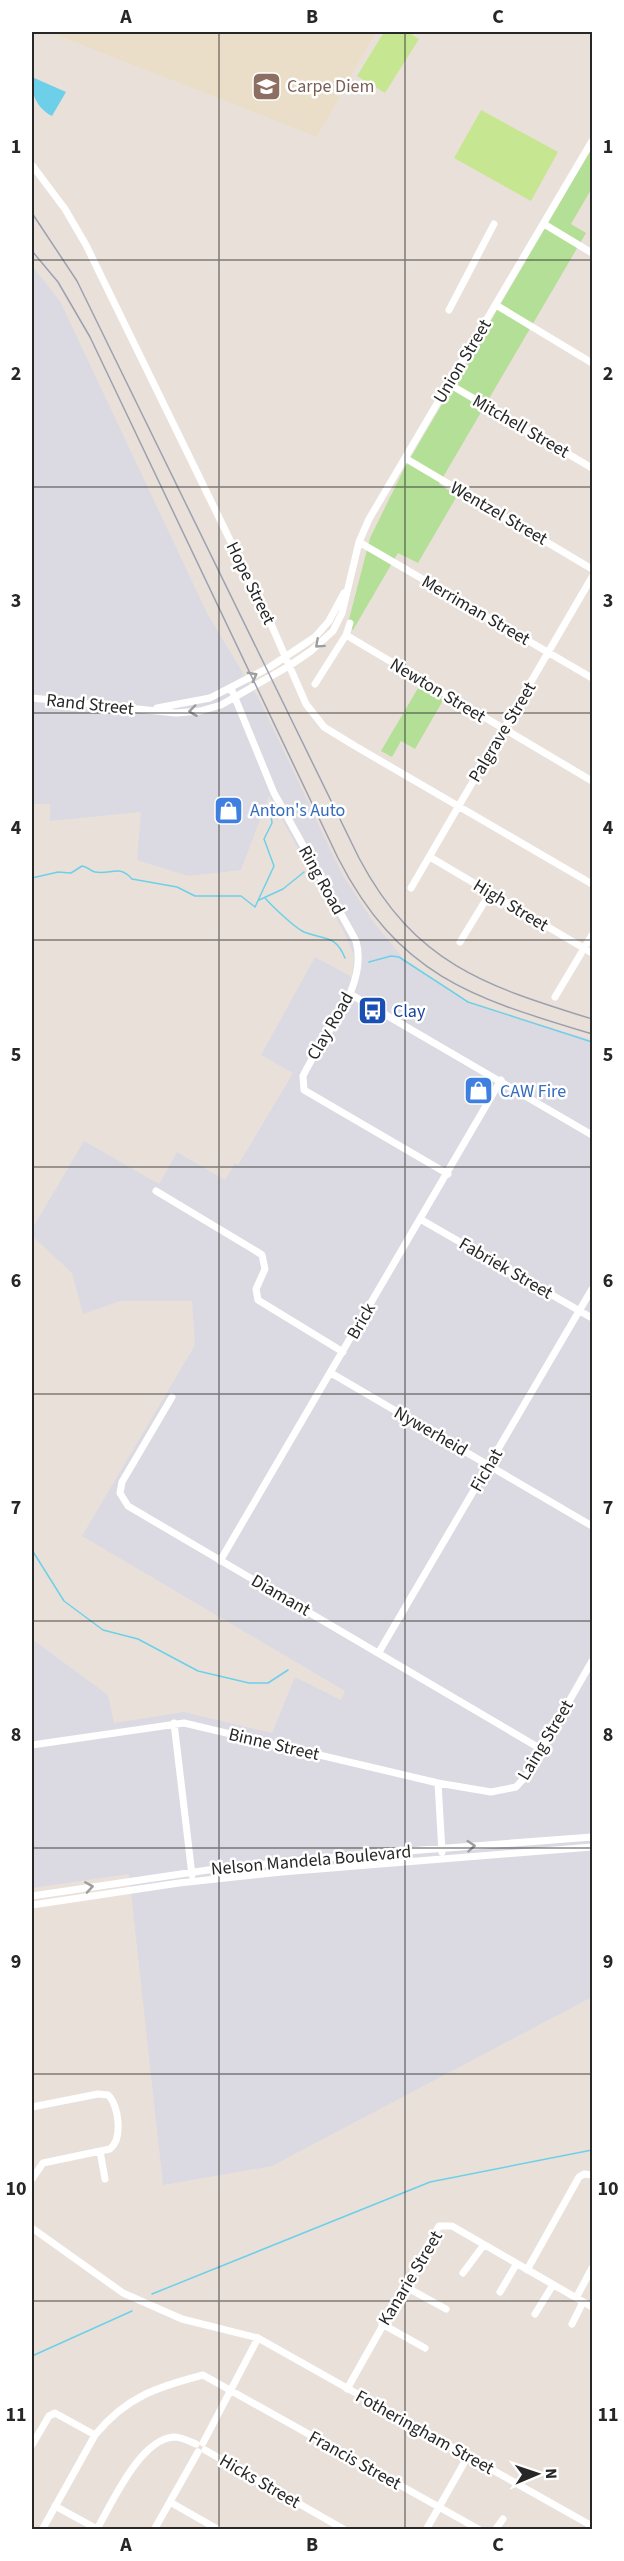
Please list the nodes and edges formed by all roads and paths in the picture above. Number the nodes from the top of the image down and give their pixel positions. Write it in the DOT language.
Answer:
graph roads {
  1 [pos="592,143"];
  2 [pos="32,165"];
  3 [pos="494,224"];
  4 [pos="544,224"];
  5 [pos="592,250"];
  6 [pos="496,306"];
  7 [pos="449,310"];
  8 [pos="592,363"];
  9 [pos="449,384"];
  10 [pos="405,458"];
  11 [pos="592,468"];
  12 [pos="359,542"];
  13 [pos="592,569"];
  14 [pos="592,577"];
  15 [pos="347,588"];
  16 [pos="350,623"];
  17 [pos="346,635"];
  18 [pos="549,653"];
  19 [pos="286,657"];
  20 [pos="289,666"];
  21 [pos="592,678"];
  22 [pos="315,684"];
  23 [pos="231,688"];
  24 [pos="235,697"];
  25 [pos="32,698"];
  26 [pos="148,709"];
  27 [pos="504,729"];
  28 [pos="592,781"];
  29 [pos="459,805"];
  30 [pos="430,857"];
  31 [pos="592,884"];
  32 [pos="411,888"];
  33 [pos="490,893"];
  34 [pos="592,935"];
  35 [pos="460,942"];
  36 [pos="585,948"];
  37 [pos="592,953"];
  38 [pos="358,975"];
  39 [pos="350,994"];
  40 [pos="555,997"];
  41 [pos="501,1080"];
  42 [pos="592,1135"];
  43 [pos="448,1174"];
  44 [pos="156,1191"];
  45 [pos="420,1219"];
  46 [pos="592,1288"];
  47 [pos="580,1311"];
  48 [pos="592,1318"];
  49 [pos="343,1352"];
  50 [pos="331,1373"];
  51 [pos="172,1397"];
  52 [pos="489,1465"];
  53 [pos="592,1526"];
  54 [pos="220,1561"];
  55 [pos="380,1652"];
  56 [pos="592,1661"];
  57 [pos="174,1723"];
  58 [pos="32,1745"];
  59 [pos="541,1749"];
  60 [pos="438,1783"];
  61 [pos="516,1787"];
  62 [pos="592,1837"];
  63 [pos="563,1839"];
  64 [pos="592,1847"];
  65 [pos="441,1848"];
  66 [pos="564,1849"];
  67 [pos="442,1858"];
  68 [pos="192,1871"];
  69 [pos="193,1881"];
  70 [pos="32,1896"];
  71 [pos="32,1905"];
  72 [pos="32,2107"];
  73 [pos="100,2151"];
  74 [pos="592,2175"];
  75 [pos="32,2179"];
  76 [pos="105,2179"];
  77 [pos="32,2228"];
  78 [pos="483,2246"];
  79 [pos="516,2265"];
  80 [pos="592,2268"];
  81 [pos="527,2270"];
  82 [pos="463,2273"];
  83 [pos="553,2285"];
  84 [pos="404,2286"];
  85 [pos="500,2292"];
  86 [pos="579,2300"];
  87 [pos="592,2307"];
  88 [pos="446,2309"];
  89 [pos="535,2314"];
  90 [pos="382,2324"];
  91 [pos="572,2324"];
  92 [pos="258,2338"];
  93 [pos="424,2348"];
  94 [pos="347,2389"];
  95 [pos="230,2390"];
  96 [pos="96,2435"];
  97 [pos="32,2445"];
  98 [pos="200,2447"];
  99 [pos="468,2456"];
  100 [pos="170,2502"];
  101 [pos="55,2506"];
  102 [pos="439,2506"];
  103 [pos="503,2518"];
  104 [pos="592,2526"];
  105 [pos="42,2529"];
  106 [pos="98,2529"];
  107 [pos="154,2529"];
  108 [pos="219,2529"];
  109 [pos="345,2529"];
  110 [pos="426,2529"];
  111 [pos="480,2529"];
  112 [pos="495,2529"];
  1 -- 4 [label="street, Union Street"];
  2 -- 19 [label="street, Hope Street"];
  3 -- 7 [label="street"];
  4 -- 5 [label="street"];
  4 -- 6 [label="street, Union Street"];
  6 -- 8 [label="street"];
  6 -- 9 [label="street, Union Street"];
  9 -- 10 [label="street, Union Street"];
  9 -- 11 [label="street, Mitchell Street"];
  10 -- 12 [label="street, Union Street"];
  10 -- 13 [label="street, Wentzel Street"];
  12 -- 15 [label="street, Union Street"];
  12 -- 18 [label="street, Merriman Street"];
  14 -- 18 [label="street, Palgrave Street"];
  15 -- 19 [label="street, Union Street"];
  15 -- 20 [label="street, Union Street, one-way"];
  16 -- 17 [label="street"];
  17 -- 22 [label="street"];
  17 -- 27 [label="street, Newton Street"];
  18 -- 21 [label="street, Merriman Street"];
  18 -- 27 [label="street, Palgrave Street"];
  19 -- 20 [label="street, Hope Street"];
  23 -- 19 [label="street, Union Street, one-way"];
  20 -- 24 [label="street, Union Street"];
  20 -- 29 [label="street, Hope Street"];
  23 -- 24 [label="street, Ring Road"];
  23 -- 26 [label="street, Rand Street"];
  24 -- 26 [label="street, Rand Street, one-way"];
  24 -- 38 [label="street, Ring Road"];
  25 -- 26 [label="street, Rand Street"];
  27 -- 28 [label="street, Newton Street"];
  27 -- 29 [label="street, Palgrave Street"];
  29 -- 30 [label="street, Palgrave Street"];
  29 -- 31 [label="street, Hope Street"];
  30 -- 32 [label="street, Palgrave Street"];
  30 -- 33 [label="street, High Street"];
  33 -- 35 [label="street"];
  33 -- 36 [label="street, High Street"];
  34 -- 36 [label="street"];
  36 -- 37 [label="street, High Street"];
  36 -- 40 [label="street"];
  38 -- 39 [label="street, Clay Road"];
  39 -- 41 [label="street"];
  39 -- 43 [label="street, Clay Road"];
  41 -- 42 [label="street"];
  41 -- 43 [label="street, Brick"];
  43 -- 45 [label="street, Brick"];
  44 -- 49 [label="street"];
  45 -- 47 [label="street, Fabriek Street"];
  45 -- 49 [label="street, Brick"];
  46 -- 47 [label="street, Fichat"];
  47 -- 48 [label="street, Fabriek Street"];
  47 -- 52 [label="street, Fichat"];
  49 -- 50 [label="street, Brick"];
  50 -- 52 [label="street, Nywerheid"];
  50 -- 54 [label="street, Brick"];
  51 -- 54 [label="street, Diamant"];
  52 -- 53 [label="street, Nywerheid"];
  52 -- 55 [label="street, Fichat"];
  54 -- 55 [label="street, Diamant"];
  55 -- 59 [label="street, Diamant"];
  56 -- 59 [label="street, Laing Street"];
  57 -- 58 [label="street, Binne Street"];
  57 -- 60 [label="street, Binne Street"];
  57 -- 68 [label="street"];
  59 -- 61 [label="street, Laing Street"];
  60 -- 61 [label="street, Binne Street"];
  60 -- 65 [label="street"];
  62 -- 63 [label="street, Nelson Mandela Boulevard"];
  65 -- 63 [label="street, Nelson Mandela Boulevard, one-way"];
  63 -- 66 [label="street"];
  64 -- 66 [label="street, Nelson Mandela Boulevard"];
  65 -- 67 [label="street"];
  65 -- 68 [label="street, Nelson Mandela Boulevard"];
  66 -- 67 [label="street, Nelson Mandela Boulevard"];
  67 -- 69 [label="street, Nelson Mandela Boulevard"];
  68 -- 69 [label="street"];
  70 -- 68 [label="street, Nelson Mandela Boulevard, one-way"];
  69 -- 71 [label="street, Nelson Mandela Boulevard"];
  72 -- 73 [label="street"];
  73 -- 75 [label="street"];
  73 -- 76 [label="street"];
  74 -- 81 [label="street"];
  77 -- 92 [label="street, Fotheringham Street"];
  78 -- 79 [label="street, Kanarie Street"];
  78 -- 82 [label="street"];
  78 -- 84 [label="street, Kanarie Street"];
  79 -- 81 [label="street, Kanarie Street"];
  79 -- 85 [label="street"];
  80 -- 86 [label="street"];
  81 -- 83 [label="street, Kanarie Street"];
  83 -- 86 [label="street, Kanarie Street"];
  83 -- 89 [label="street"];
  84 -- 88 [label="street"];
  84 -- 90 [label="street, Kanarie Street"];
  86 -- 87 [label="street, Kanarie Street"];
  86 -- 91 [label="street"];
  90 -- 93 [label="street"];
  90 -- 94 [label="street, Kanarie Street"];
  92 -- 94 [label="street, Fotheringham Street"];
  92 -- 95 [label="street"];
  94 -- 99 [label="street, Fotheringham Street"];
  95 -- 96 [label="street, Francis Street"];
  95 -- 98 [label="street"];
  95 -- 102 [label="street, Francis Street"];
  96 -- 97 [label="street"];
  96 -- 101 [label="street, Francis Street"];
  98 -- 100 [label="street"];
  98 -- 106 [label="street, Hicks Street"];
  98 -- 109 [label="street, Hicks Street"];
  99 -- 102 [label="street"];
  99 -- 104 [label="street, Fotheringham Street"];
  100 -- 107 [label="street"];
  100 -- 108 [label="street"];
  101 -- 105 [label="street, Francis Street"];
  101 -- 106 [label="street"];
  102 -- 110 [label="street"];
  102 -- 111 [label="street, Francis Street"];
  103 -- 112 [label="street"];
}
